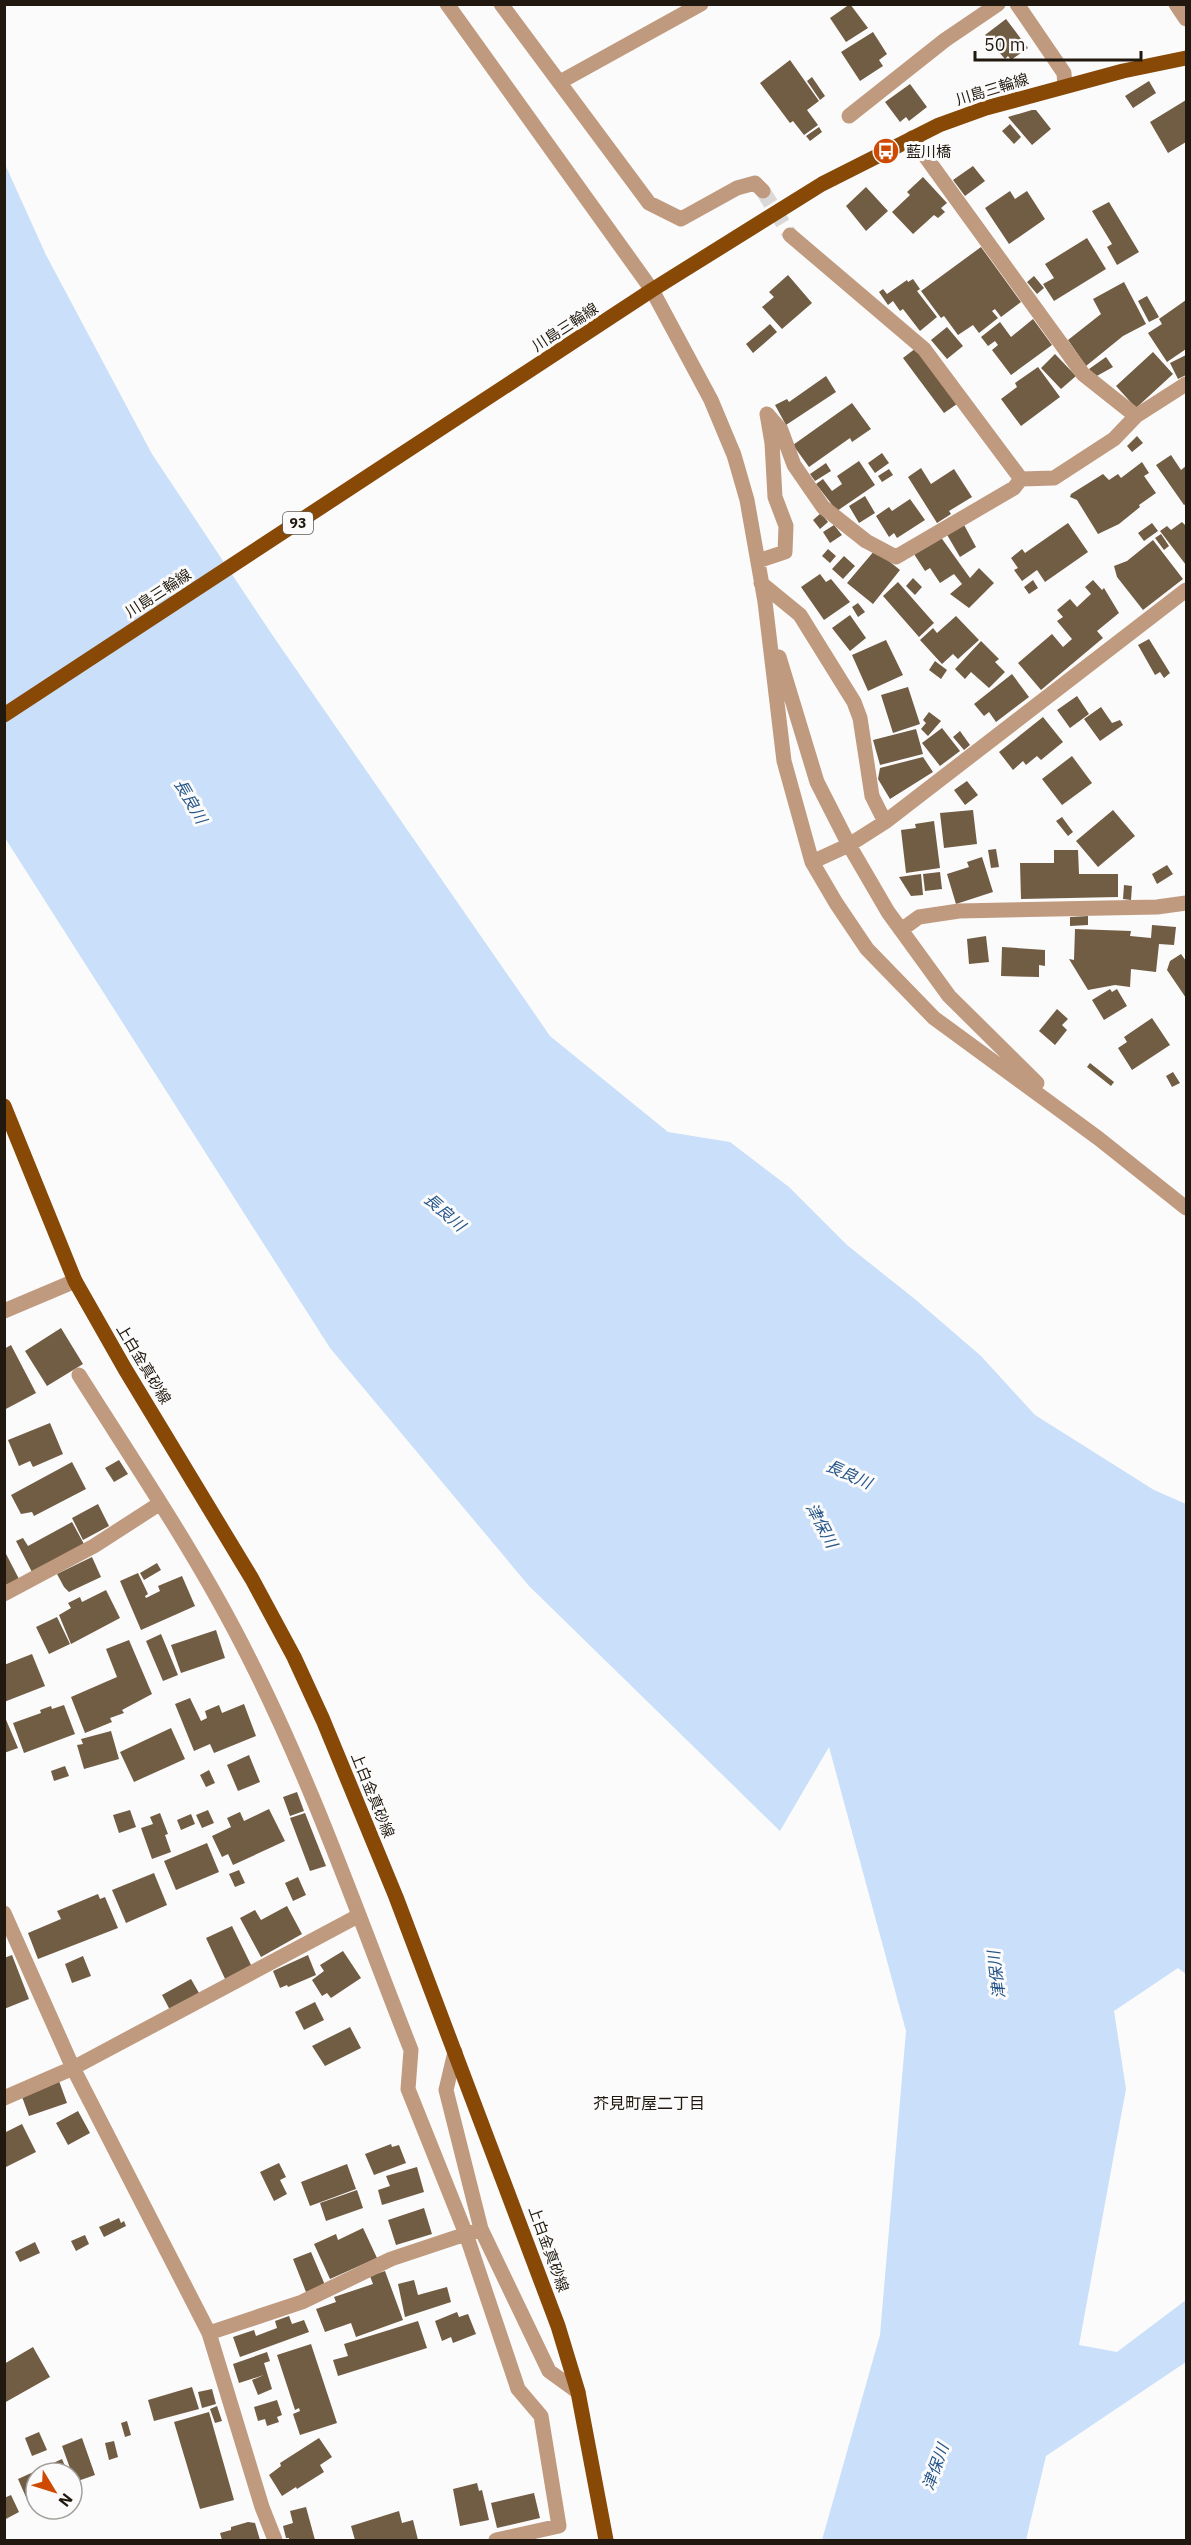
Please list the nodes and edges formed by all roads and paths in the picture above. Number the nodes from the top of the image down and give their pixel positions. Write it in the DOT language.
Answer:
graph roads {
  1 [pos="447,4"];
  2 [pos="501,4"];
  3 [pos="701,4"];
  4 [pos="998,4"];
  5 [pos="1017,4"];
  6 [pos="1176,4"];
  7 [pos="1186,19"];
  8 [pos="1186,58"];
  9 [pos="560,82"];
  10 [pos="1065,86"];
  11 [pos="849,116"];
  12 [pos="912,138"];
  13 [pos="763,191"];
  14 [pos="790,235"];
  15 [pos="652,290"];
  16 [pos="1186,384"];
  17 [pos="1136,416"];
  18 [pos="1021,479"];
  19 [pos="758,561"];
  20 [pos="761,583"];
  21 [pos="1186,590"];
  22 [pos="765,602"];
  23 [pos="4,714"];
  24 [pos="885,822"];
  25 [pos="849,845"];
  26 [pos="812,862"];
  27 [pos="1186,903"];
  28 [pos="902,930"];
  29 [pos="4,1106"];
  30 [pos="10,1129"];
  31 [pos="1098,1138"];
  32 [pos="1186,1208"];
  33 [pos="75,1281"];
  34 [pos="4,1311"];
  35 [pos="80,1375"];
  36 [pos="159,1504"];
  37 [pos="4,1594"];
  38 [pos="4,1912"];
  39 [pos="358,1916"];
  40 [pos="455,2052"];
  41 [pos="73,2068"];
  42 [pos="4,2098"];
  43 [pos="481,2229"];
  44 [pos="466,2234"];
  45 [pos="209,2333"];
  46 [pos="578,2392"];
  47 [pos="275,2541"];
  48 [pos="496,2541"];
  49 [pos="606,2541"];
  1 -- 15 [label="street"];
  2 -- 9 [label="street"];
  3 -- 9 [label="street"];
  4 -- 11 [label="street"];
  5 -- 10 [label="street"];
  6 -- 7 [label="street"];
  8 -- 10 [label="main road, 川島三輪線 / 93"];
  9 -- 13 [label="street"];
  10 -- 12 [label="main road, 川島三輪線 / 93"];
  12 -- 15 [label="main road, 川島三輪線 / 93"];
  12 -- 17 [label="street"];
  14 -- 18 [label="street"];
  15 -- 19 [label="street"];
  15 -- 23 [label="main road, 川島三輪線 / 93"];
  16 -- 17 [label="street"];
  17 -- 18 [label="street"];
  18 -- 19 [label="street"];
  19 -- 20 [label="street"];
  20 -- 22 [label="street"];
  20 -- 24 [label="street"];
  21 -- 24 [label="street"];
  22 -- 25 [label="street"];
  22 -- 26 [label="street"];
  24 -- 25 [label="street"];
  25 -- 26 [label="street"];
  25 -- 28 [label="street"];
  26 -- 31 [label="street"];
  27 -- 28 [label="street"];
  28 -- 31 [label="street"];
  29 -- 30 [label="main road, 上白金真砂線"];
  30 -- 33 [label="main road, 上白金真砂線"];
  31 -- 32 [label="street"];
  33 -- 34 [label="street"];
  33 -- 40 [label="main road, 上白金真砂線"];
  35 -- 36 [label="street"];
  36 -- 37 [label="street"];
  36 -- 39 [label="street"];
  38 -- 41 [label="street"];
  39 -- 41 [label="street"];
  39 -- 44 [label="street"];
  40 -- 43 [label="street"];
  40 -- 46 [label="main road, 上白金真砂線"];
  41 -- 42 [label="street"];
  41 -- 45 [label="street"];
  43 -- 44 [label="street"];
  43 -- 46 [label="street"];
  44 -- 45 [label="street"];
  44 -- 48 [label="street"];
  45 -- 47 [label="street"];
  46 -- 49 [label="main road, 上白金真砂線"];
}
